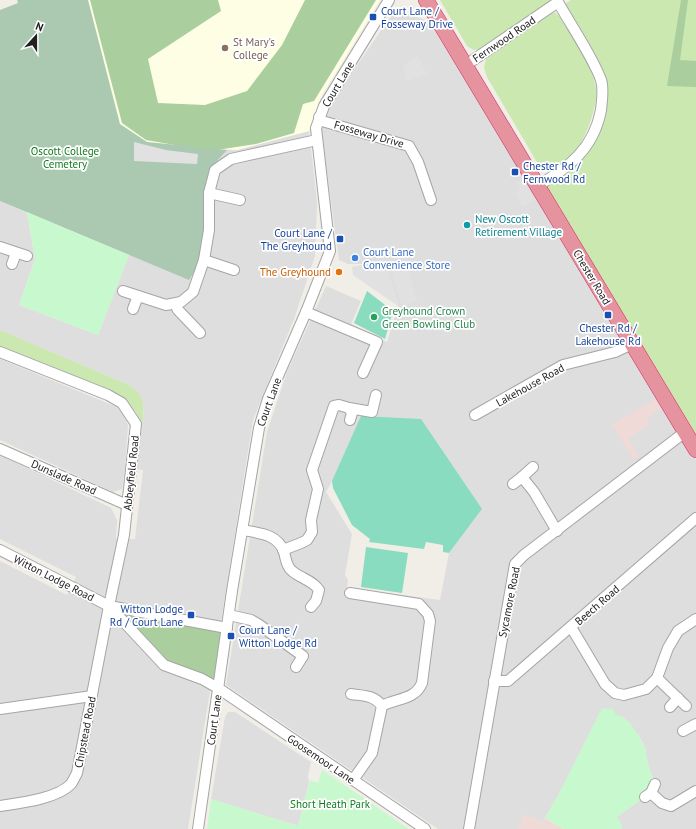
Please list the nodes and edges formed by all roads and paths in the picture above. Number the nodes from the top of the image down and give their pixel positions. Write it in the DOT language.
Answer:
graph roads {
  1 [pos="389,0"];
  2 [pos="426,0"];
  3 [pos="560,1"];
  4 [pos="466,65"];
  5 [pos="319,117"];
  6 [pos="317,140"];
  7 [pos="537,186"];
  8 [pos="209,193"];
  9 [pos="240,200"];
  10 [pos="431,200"];
  11 [pos="0,248"];
  12 [pos="16,253"];
  13 [pos="27,256"];
  14 [pos="204,260"];
  15 [pos="12,264"];
  16 [pos="234,270"];
  17 [pos="123,291"];
  18 [pos="138,296"];
  19 [pos="175,304"];
  20 [pos="133,309"];
  21 [pos="306,312"];
  22 [pos="200,333"];
  23 [pos="632,344"];
  24 [pos="0,352"];
  25 [pos="363,373"];
  26 [pos="376,394"];
  27 [pos="349,408"];
  28 [pos="475,415"];
  29 [pos="350,420"];
  30 [pos="685,432"];
  31 [pos="0,449"];
  32 [pos="696,450"];
  33 [pos="533,467"];
  34 [pos="522,477"];
  35 [pos="513,484"];
  36 [pos="127,505"];
  37 [pos="696,518"];
  38 [pos="242,530"];
  39 [pos="557,531"];
  40 [pos="0,550"];
  41 [pos="283,550"];
  42 [pos="350,593"];
  43 [pos="109,606"];
  44 [pos="311,607"];
  45 [pos="229,615"];
  46 [pos="695,623"];
  47 [pos="570,627"];
  48 [pos="227,628"];
  49 [pos="296,667"];
  50 [pos="657,678"];
  51 [pos="494,681"];
  52 [pos="218,688"];
  53 [pos="351,694"];
  54 [pos="92,696"];
  55 [pos="678,698"];
  56 [pos="382,706"];
  57 [pos="686,706"];
  58 [pos="670,707"];
  59 [pos="0,709"];
  60 [pos="696,726"];
  61 [pos="683,731"];
  62 [pos="353,780"];
  63 [pos="650,791"];
  64 [pos="696,792"];
  65 [pos="0,806"];
  66 [pos="198,829"];
  67 [pos="425,829"];
  68 [pos="469,829"];
  1 -- 5 [label="street, Court Lane"];
  2 -- 4 [label="highway, Chester Road"];
  3 -- 4 [label="street, Fernwood Road"];
  3 -- 7 [label="street, Fernwood Road"];
  4 -- 7 [label="highway, Chester Road"];
  5 -- 6 [label="street, Court Lane"];
  5 -- 10 [label="street, Fosseway Drive"];
  6 -- 8 [label="street"];
  6 -- 21 [label="street, Court Lane"];
  7 -- 23 [label="highway, Chester Road"];
  8 -- 9 [label="street"];
  8 -- 14 [label="street"];
  11 -- 12 [label="street"];
  12 -- 13 [label="street"];
  12 -- 15 [label="street"];
  14 -- 16 [label="street"];
  14 -- 19 [label="street"];
  17 -- 18 [label="street"];
  18 -- 19 [label="street"];
  18 -- 20 [label="street"];
  19 -- 22 [label="street"];
  21 -- 25 [label="street"];
  21 -- 38 [label="street, Court Lane"];
  23 -- 28 [label="street, Lakehouse Road"];
  23 -- 30 [label="highway, Chester Road"];
  24 -- 36 [label="street, Abbeyfield Road"];
  26 -- 27 [label="street"];
  27 -- 29 [label="street"];
  27 -- 41 [label="street"];
  30 -- 32 [label="highway, Chester Road"];
  30 -- 39 [label="street, Sycamore Road"];
  31 -- 36 [label="street, Dunslade Road"];
  33 -- 34 [label="street"];
  34 -- 35 [label="street"];
  34 -- 39 [label="street"];
  36 -- 43 [label="street, Abbeyfield Road"];
  37 -- 47 [label="street, Beech Road"];
  38 -- 41 [label="street"];
  38 -- 45 [label="street, Court Lane"];
  39 -- 51 [label="street, Sycamore Road"];
  40 -- 43 [label="street, Witton Lodge Road"];
  41 -- 44 [label="street"];
  42 -- 56 [label="street"];
  43 -- 48 [label="street, Witton Lodge Road"];
  43 -- 52 [label="street, Witton Lodge Road"];
  43 -- 54 [label="street, Chipstead Road"];
  45 -- 48 [label="street, Court Lane"];
  45 -- 49 [label="street"];
  46 -- 50 [label="street"];
  47 -- 50 [label="street"];
  47 -- 51 [label="street, Beech Road"];
  48 -- 52 [label="street, Court Lane"];
  50 -- 55 [label="street"];
  51 -- 68 [label="street, Sycamore Road"];
  52 -- 62 [label="street, Goosemoor Lane"];
  52 -- 66 [label="street, Court Lane"];
  53 -- 56 [label="street"];
  54 -- 59 [label="street"];
  54 -- 65 [label="street, Chipstead Road"];
  55 -- 57 [label="street"];
  55 -- 58 [label="street"];
  56 -- 62 [label="street"];
  60 -- 61 [label="street"];
  62 -- 67 [label="street, Goosemoor Lane"];
  63 -- 64 [label="street"];
}
